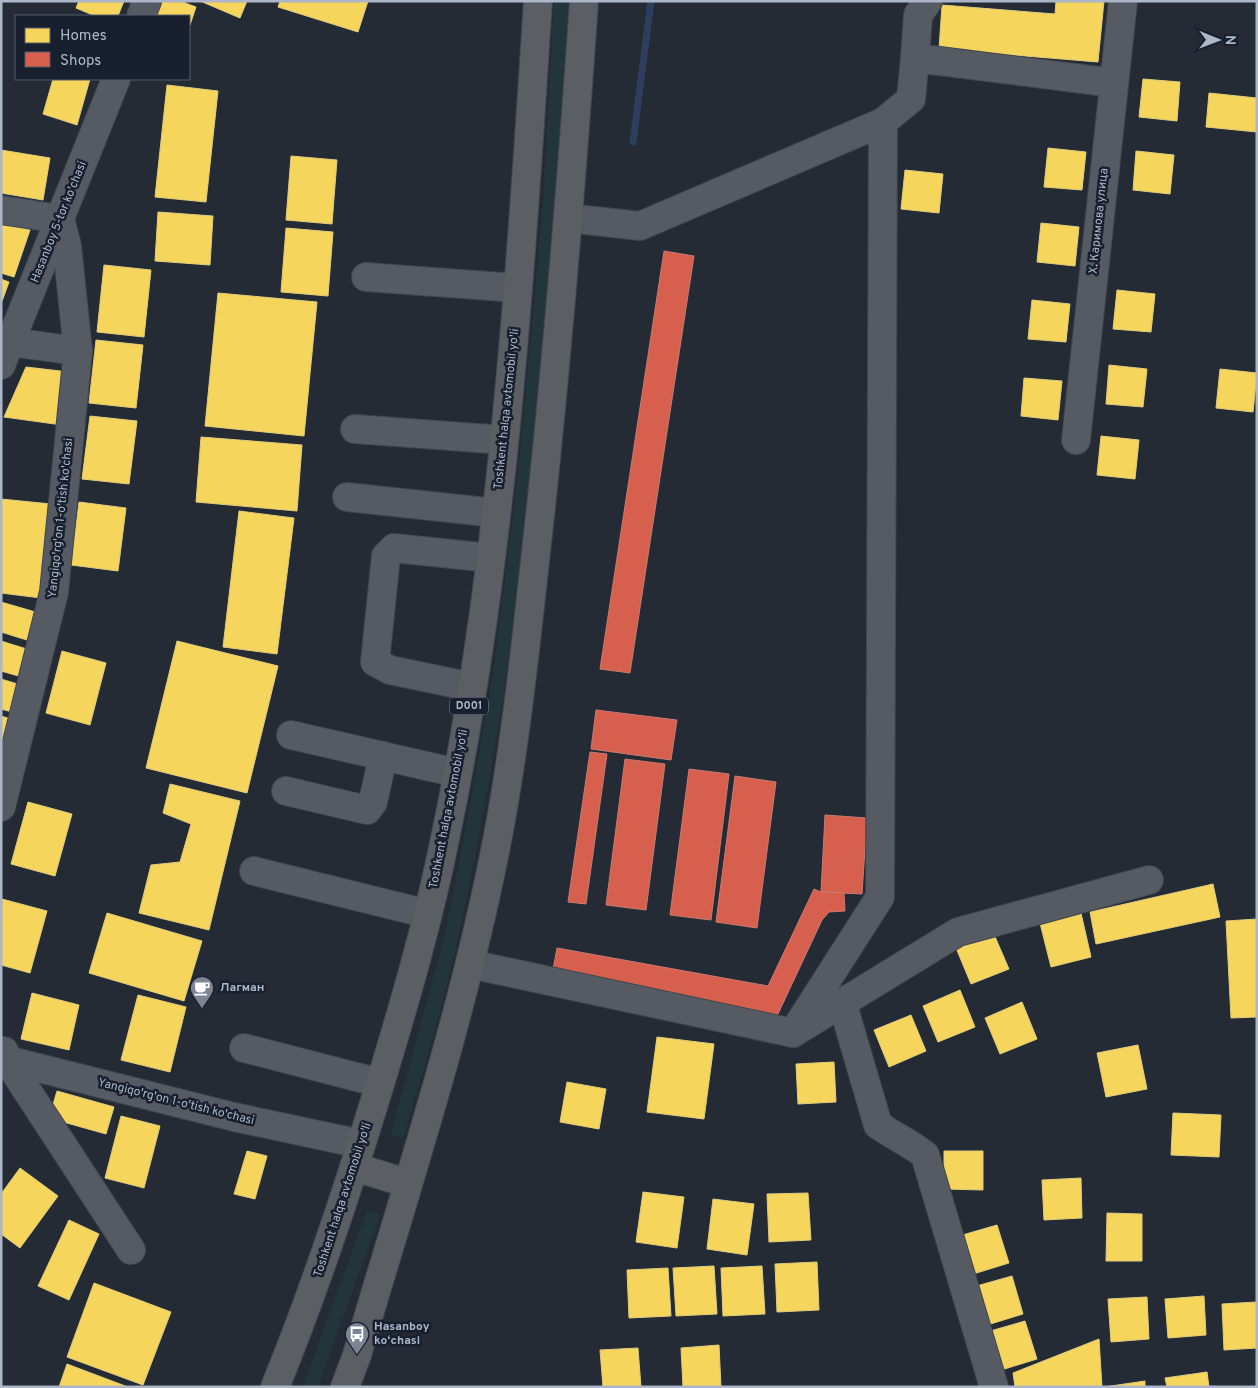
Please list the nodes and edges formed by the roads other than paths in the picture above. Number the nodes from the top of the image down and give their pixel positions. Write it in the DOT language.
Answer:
graph roads {
  1 [pos="147,1"];
  2 [pos="538,1"];
  3 [pos="584,1"];
  4 [pos="928,1"];
  5 [pos="1123,1"];
  6 [pos="141,15"];
  7 [pos="915,58"];
  8 [pos="116,80"];
  9 [pos="1114,82"];
  10 [pos="883,122"];
  11 [pos="1,210"];
  12 [pos="568,218"];
  13 [pos="60,219"];
  14 [pos="366,277"];
  15 [pos="518,288"];
  16 [pos="78,352"];
  17 [pos="6,354"];
  18 [pos="355,429"];
  19 [pos="504,440"];
  20 [pos="1076,440"];
  21 [pos="347,497"];
  22 [pos="496,513"];
  23 [pos="490,558"];
  24 [pos="472,686"];
  25 [pos="291,735"];
  26 [pos="383,756"];
  27 [pos="457,773"];
  28 [pos="286,790"];
  29 [pos="1,807"];
  30 [pos="254,871"];
  31 [pos="1149,880"];
  32 [pos="428,914"];
  33 [pos="470,964"];
  34 [pos="842,1002"];
  35 [pos="793,1033"];
  36 [pos="244,1048"];
  37 [pos="4,1052"];
  38 [pos="380,1083"];
  39 [pos="358,1156"];
  40 [pos="408,1183"];
  41 [pos="131,1250"];
  42 [pos="275,1387"];
  43 [pos="345,1387"];
  44 [pos="994,1387"];
  1 -- 6 [label="street"];
  2 -- 15 [label="highway, Toshkent halqa avtomobil yo'li / D001"];
  3 -- 12 [label="highway"];
  4 -- 7 [label="street"];
  5 -- 9 [label="street, Х. Каримова улица"];
  7 -- 9 [label="street"];
  7 -- 10 [label="street"];
  8 -- 13 [label="street, Hasanboy 5-tor ko'chasi"];
  9 -- 20 [label="street, Х. Каримова улица"];
  10 -- 12 [label="street"];
  10 -- 35 [label="street"];
  11 -- 13 [label="street"];
  12 -- 33 [label="highway"];
  13 -- 16 [label="street, Yangiqo'rg'on 1-o'tish ko'chasi"];
  13 -- 17 [label="street, Hasanboy 5-tor ko'chasi"];
  14 -- 15 [label="street"];
  15 -- 19 [label="highway, Toshkent halqa avtomobil yo'li / D001"];
  16 -- 17 [label="street"];
  16 -- 29 [label="street, Yangiqo'rg'on 1-o'tish ko'chasi"];
  18 -- 19 [label="street"];
  19 -- 22 [label="highway, Toshkent halqa avtomobil yo'li / D001"];
  21 -- 22 [label="street"];
  22 -- 23 [label="highway, Toshkent halqa avtomobil yo'li / D001"];
  23 -- 24 [label="highway, Toshkent halqa avtomobil yo'li / D001"];
  23 -- 24 [label="street"];
  24 -- 27 [label="highway, Toshkent halqa avtomobil yo'li / D001"];
  25 -- 26 [label="street"];
  26 -- 27 [label="street"];
  26 -- 28 [label="street"];
  27 -- 32 [label="highway, Toshkent halqa avtomobil yo'li / D001"];
  30 -- 32 [label="street"];
  31 -- 34 [label="street"];
  32 -- 38 [label="highway, Toshkent halqa avtomobil yo'li / D001"];
  33 -- 35 [label="street"];
  33 -- 40 [label="highway"];
  34 -- 35 [label="street"];
  34 -- 44 [label="street"];
  36 -- 38 [label="street"];
  37 -- 39 [label="street, Yangiqo'rg'on 1-o'tish ko'chasi"];
  37 -- 41 [label="street"];
  38 -- 39 [label="highway, Toshkent halqa avtomobil yo'li / D001"];
  39 -- 40 [label="highway"];
  39 -- 42 [label="highway, Toshkent halqa avtomobil yo'li / D001"];
  40 -- 43 [label="highway"];
}
